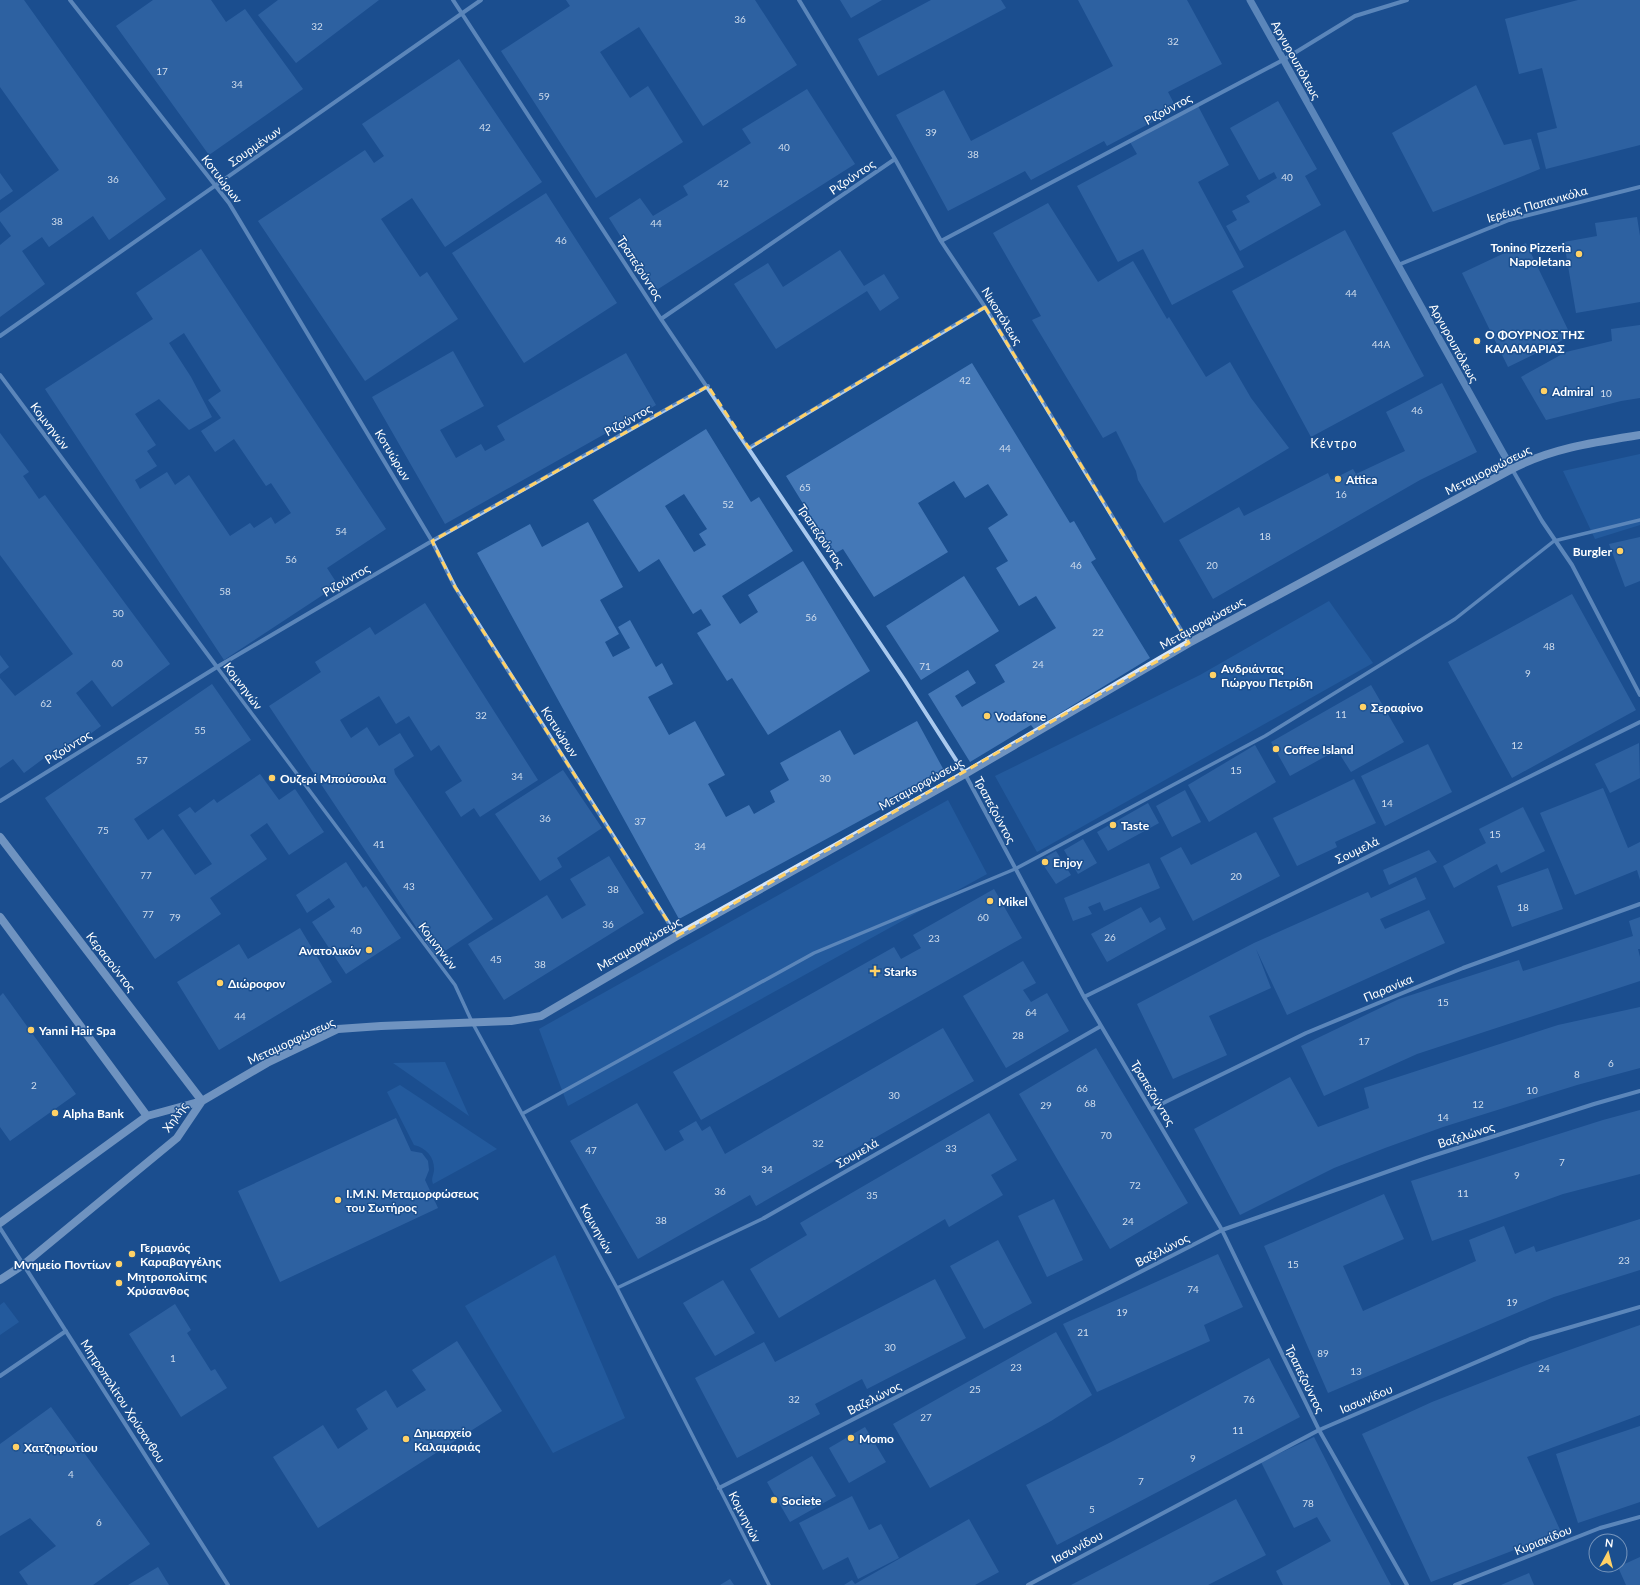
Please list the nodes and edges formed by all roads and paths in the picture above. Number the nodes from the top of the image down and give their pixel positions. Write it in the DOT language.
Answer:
graph roads {
  1 [pos="70,0"];
  2 [pos="453,0"];
  3 [pos="481,0"];
  4 [pos="799,0"];
  5 [pos="1250,0"];
  6 [pos="1406,0"];
  7 [pos="463,13"];
  8 [pos="1283,60"];
  9 [pos="895,159"];
  10 [pos="215,186"];
  11 [pos="1640,188"];
  12 [pos="941,241"];
  13 [pos="1398,265"];
  14 [pos="985,307"];
  15 [pos="661,319"];
  16 [pos="0,336"];
  17 [pos="0,375"];
  18 [pos="708,386"];
  19 [pos="1640,435"];
  20 [pos="749,448"];
  21 [pos="1512,469"];
  22 [pos="1640,520"];
  23 [pos="432,541"];
  24 [pos="1554,541"];
  25 [pos="1189,643"];
  26 [pos="217,667"];
  27 [pos="1640,695"];
  28 [pos="1640,722"];
  29 [pos="964,774"];
  30 [pos="0,801"];
  31 [pos="0,838"];
  32 [pos="1015,869"];
  33 [pos="1640,904"];
  34 [pos="0,917"];
  35 [pos="677,936"];
  36 [pos="1084,997"];
  37 [pos="472,1022"];
  38 [pos="1101,1026"];
  39 [pos="1640,1091"];
  40 [pos="202,1101"];
  41 [pos="1152,1109"];
  42 [pos="522,1114"];
  43 [pos="147,1116"];
  44 [pos="764,1218"];
  45 [pos="0,1223"];
  46 [pos="0,1228"];
  47 [pos="1222,1230"];
  48 [pos="23,1265"];
  49 [pos="0,1280"];
  50 [pos="617,1288"];
  51 [pos="1640,1307"];
  52 [pos="66,1331"];
  53 [pos="0,1376"];
  54 [pos="1319,1430"];
  55 [pos="719,1488"];
  56 [pos="1640,1517"];
  57 [pos="228,1585"];
  58 [pos="768,1585"];
  59 [pos="1028,1585"];
  60 [pos="1407,1585"];
  61 [pos="1455,1585"];
  1 -- 10 [label="street, Κοτυώρων"];
  2 -- 7 [label="street, Τραπεζούντος"];
  3 -- 7 [label="street, Σουρμένων"];
  4 -- 9 [label="street, Νικοπόλεως"];
  5 -- 8 [label="street, Αργυρουπόλεως"];
  6 -- 8 [label="street, Ριζούντος"];
  7 -- 10 [label="street, Σουρμένων"];
  7 -- 15 [label="street, Τραπεζούντος"];
  8 -- 12 [label="street, Ριζούντος"];
  8 -- 13 [label="street, Αργυρουπόλεως"];
  9 -- 12 [label="street, Νικοπόλεως"];
  9 -- 15 [label="street, Ριζούντος"];
  10 -- 16 [label="street, Σουρμένων"];
  10 -- 23 [label="street, Κοτυώρων"];
  11 -- 13 [label="street, Ιερέως Παπανικόλα"];
  12 -- 14 [label="street, Νικοπόλεως"];
  13 -- 21 [label="street, Αργυρουπόλεως"];
  14 -- 20 [label="street"];
  14 -- 25 [label="street, Νικοπόλεως"];
  15 -- 18 [label="street, Τραπεζούντος"];
  17 -- 26 [label="street, Κομνηνών"];
  18 -- 20 [label="street, Τραπεζούντος"];
  18 -- 23 [label="street, Ριζούντος"];
  19 -- 21 [label="main road, Μεταμορφώσεως"];
  20 -- 29 [label="street, Τραπεζούντος"];
  21 -- 24 [label="street, Αργυρουπόλεως"];
  21 -- 25 [label="main road, Μεταμορφώσεως"];
  22 -- 24 [label="street"];
  23 -- 26 [label="street, Ριζούντος"];
  23 -- 35 [label="street, Κοτυώρων"];
  24 -- 27 [label="street, Αργυρουπόλεως"];
  24 -- 32 [label="street"];
  25 -- 29 [label="main road, Μεταμορφώσεως"];
  26 -- 30 [label="street, Ριζούντος"];
  26 -- 37 [label="street, Κομνηνών"];
  28 -- 36 [label="street, Σουμελά"];
  29 -- 32 [label="street, Τραπεζούντος"];
  29 -- 35 [label="main road, Μεταμορφώσεως"];
  31 -- 40 [label="main road, Κερασούντος"];
  32 -- 36 [label="street, Τραπεζούντος"];
  32 -- 42 [label="street"];
  33 -- 41 [label="street, Παρανίκα"];
  34 -- 43 [label="main road"];
  35 -- 37 [label="main road, Μεταμορφώσεως"];
  36 -- 38 [label="street, Τραπεζούντος"];
  37 -- 40 [label="main road, Μεταμορφώσεως"];
  37 -- 42 [label="street, Κομνηνών"];
  38 -- 41 [label="street, Τραπεζούντος"];
  38 -- 44 [label="street, Σουμελά"];
  39 -- 47 [label="street, Βαζελώνος"];
  40 -- 43 [label="main road, Χηλής"];
  40 -- 48 [label="main road, Χηλής"];
  41 -- 47 [label="street, Τραπεζούντος"];
  42 -- 50 [label="street, Κομνηνών"];
  43 -- 45 [label="main road, Χηλής"];
  44 -- 50 [label="street, Σουμελά"];
  46 -- 48 [label="street, Μητροπολίτου Χρύσανθου"];
  47 -- 54 [label="street, Τραπεζούντος"];
  47 -- 55 [label="street, Βαζελώνος"];
  48 -- 49 [label="main road, Χηλής"];
  48 -- 52 [label="street, Μητροπολίτου Χρύσανθου"];
  50 -- 55 [label="street, Κομνηνών"];
  51 -- 54 [label="street, Ιασωνίδου"];
  52 -- 53 [label="street"];
  52 -- 57 [label="street, Μητροπολίτου Χρύσανθου"];
  54 -- 59 [label="street, Ιασωνίδου"];
  54 -- 60 [label="street, Τραπεζούντος"];
  55 -- 58 [label="street, Κομνηνών"];
  56 -- 61 [label="street, Κυριακίδου"];
}
